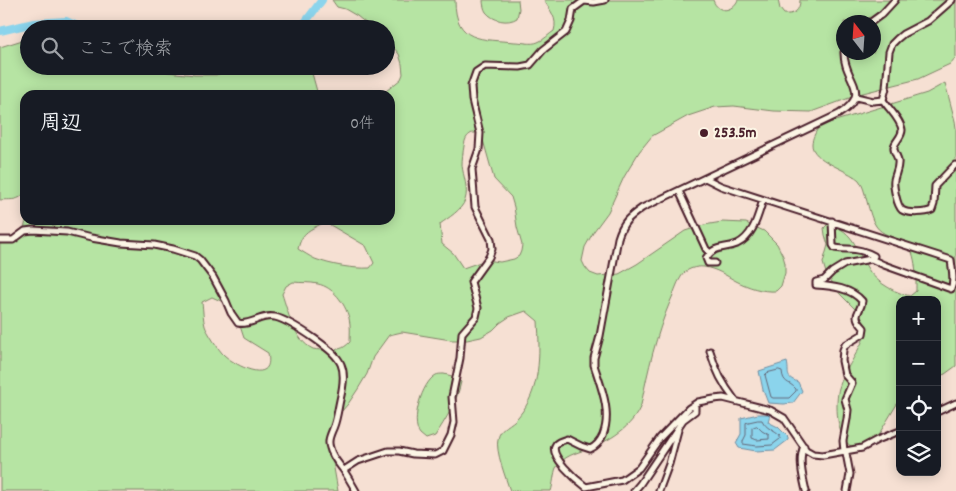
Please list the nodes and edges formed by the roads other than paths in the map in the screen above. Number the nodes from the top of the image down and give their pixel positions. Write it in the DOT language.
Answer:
graph roads {
  1 [pos="605,0"];
  2 [pos="895,0"];
  3 [pos="952,0"];
  4 [pos="881,15"];
  5 [pos="844,60"];
  6 [pos="856,97"];
  7 [pos="883,100"];
  8 [pos="956,165"];
  9 [pos="705,178"];
  10 [pos="679,191"];
  11 [pos="762,200"];
  12 [pos="832,221"];
  13 [pos="0,240"];
  14 [pos="710,253"];
  15 [pos="870,259"];
  16 [pos="715,263"];
  17 [pos="710,350"];
  18 [pos="735,401"];
  19 [pos="956,402"];
  20 [pos="695,404"];
  21 [pos="941,410"];
  22 [pos="678,427"];
  23 [pos="896,433"];
  24 [pos="804,446"];
  25 [pos="844,451"];
  26 [pos="344,470"];
  27 [pos="356,491"];
  28 [pos="634,491"];
  29 [pos="660,491"];
  30 [pos="806,491"];
  31 [pos="847,491"];
  1 -- 26 [label="street"];
  2 -- 4 [label="street"];
  3 -- 7 [label="street"];
  5 -- 6 [label="street"];
  6 -- 7 [label="street"];
  6 -- 9 [label="street"];
  7 -- 8 [label="street"];
  9 -- 10 [label="street"];
  9 -- 11 [label="street"];
  10 -- 14 [label="street"];
  10 -- 20 [label="street"];
  11 -- 12 [label="street"];
  11 -- 14 [label="street"];
  12 -- 15 [label="street"];
  12 -- 15 [label="street"];
  13 -- 26 [label="street"];
  14 -- 16 [label="street"];
  15 -- 25 [label="street"];
  17 -- 18 [label="street"];
  18 -- 20 [label="street"];
  18 -- 24 [label="street"];
  19 -- 21 [label="street"];
  20 -- 22 [label="street"];
  22 -- 28 [label="street"];
  22 -- 29 [label="street"];
  23 -- 25 [label="street"];
  24 -- 25 [label="street"];
  24 -- 30 [label="street"];
  25 -- 31 [label="street"];
  26 -- 27 [label="street"];
}
